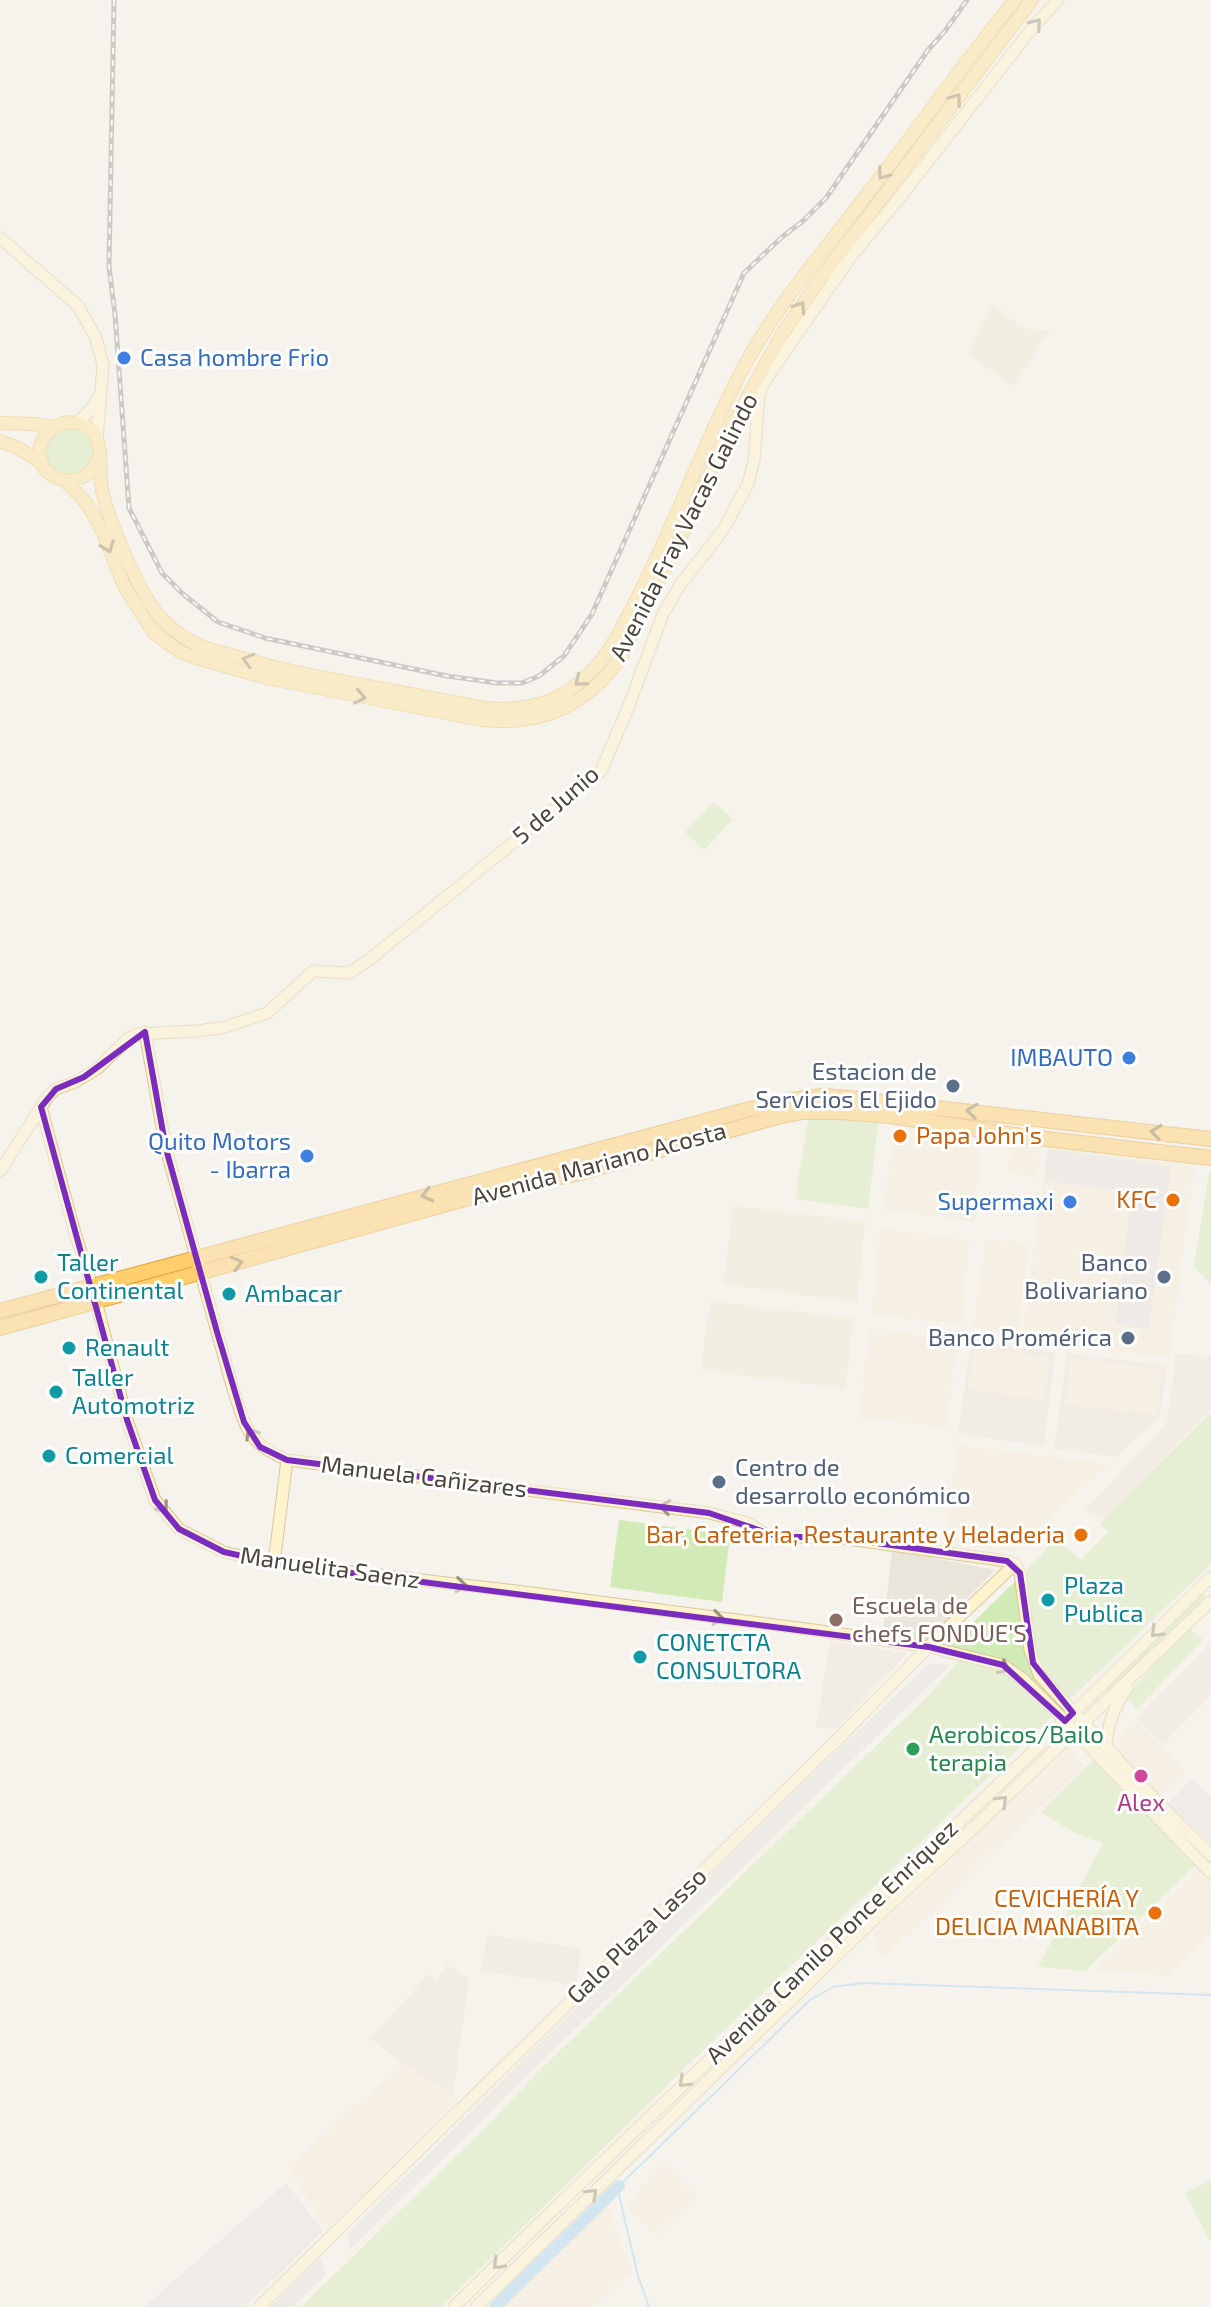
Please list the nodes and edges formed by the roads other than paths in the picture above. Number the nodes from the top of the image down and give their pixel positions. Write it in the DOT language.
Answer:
graph roads {
  1 [pos="1015,0"];
  2 [pos="1032,0"];
  3 [pos="1058,0"];
  4 [pos="0,238"];
  5 [pos="102,391"];
  6 [pos="0,423"];
  7 [pos="78,423"];
  8 [pos="53,427"];
  9 [pos="97,439"];
  10 [pos="0,441"];
  11 [pos="99,459"];
  12 [pos="42,463"];
  13 [pos="66,482"];
  14 [pos="145,1032"];
  15 [pos="41,1107"];
  16 [pos="1211,1139"];
  17 [pos="1211,1158"];
  18 [pos="0,1171"];
  19 [pos="200,1265"];
  20 [pos="92,1286"];
  21 [pos="96,1302"];
  22 [pos="0,1311"];
  23 [pos="0,1328"];
  24 [pos="287,1460"];
  25 [pos="274,1563"];
  26 [pos="1015,1564"];
  27 [pos="1211,1577"];
  28 [pos="1211,1601"];
  29 [pos="929,1647"];
  30 [pos="1136,1673"];
  31 [pos="1069,1717"];
  32 [pos="1079,1727"];
  33 [pos="1106,1747"];
  34 [pos="949,1831"];
  35 [pos="959,1841"];
  36 [pos="1211,1855"];
  37 [pos="1211,1873"];
  38 [pos="259,2307"];
  39 [pos="454,2307"];
  40 [pos="476,2307"];
  1 -- 11 [label="main road, Avenida Fray Vacas Galindo, one-way"];
  13 -- 2 [label="main road, Avenida Fray Vacas Galindo, one-way"];
  14 -- 3 [label="street, 5 de Junio, one-way"];
  4 -- 5 [label="street"];
  5 -- 7 [label="street"];
  5 -- 9 [label="street"];
  6 -- 8 [label="main road"];
  7 -- 8 [label="main road"];
  7 -- 9 [label="main road"];
  8 -- 12 [label="main road"];
  9 -- 11 [label="main road"];
  10 -- 12 [label="main road"];
  11 -- 13 [label="main road"];
  12 -- 13 [label="main road"];
  14 -- 15 [label="street"];
  14 -- 19 [label="street, Manuela Cañizares"];
  15 -- 18 [label="street"];
  15 -- 20 [label="street, Manuelita Saenz"];
  16 -- 19 [label="highway, Avenida Mariano Acosta, one-way"];
  19 -- 17 [label="highway, Avenida Mariano Acosta, one-way"];
  19 -- 20 [label="highway, Avenida Mariano Acosta"];
  19 -- 21 [label="highway, Avenida Mariano Acosta"];
  24 -- 19 [label="street, Manuela Cañizares, one-way"];
  20 -- 21 [label="street, Manuelita Saenz"];
  20 -- 22 [label="highway, Avenida Mariano Acosta"];
  21 -- 23 [label="highway, Avenida Mariano Acosta"];
  21 -- 25 [label="street, Manuelita Saenz, one-way"];
  24 -- 25 [label="street"];
  26 -- 24 [label="street, Manuela Cañizares, one-way"];
  25 -- 29 [label="street, Manuelita Saenz, one-way"];
  26 -- 29 [label="street, Galo Plaza Lasso"];
  26 -- 31 [label="street"];
  27 -- 31 [label="street, Avenida Camilo Ponce Enriquez, one-way"];
  28 -- 30 [label="street, Avenida Camilo Ponce Enriquez"];
  29 -- 31 [label="street, Manuelita Saenz, one-way"];
  29 -- 38 [label="street, Galo Plaza Lasso"];
  30 -- 32 [label="street, Avenida Camilo Ponce Enriquez"];
  30 -- 33 [label="street"];
  31 -- 32 [label="street"];
  31 -- 34 [label="street, Avenida Camilo Ponce Enriquez"];
  32 -- 33 [label="street"];
  35 -- 32 [label="street, Avenida Camilo Ponce Enriquez, one-way"];
  32 -- 37 [label="street"];
  33 -- 36 [label="street"];
  34 -- 35 [label="street"];
  34 -- 39 [label="street, Avenida Camilo Ponce Enriquez, one-way"];
  40 -- 35 [label="street, Avenida Camilo Ponce Enriquez, one-way"];
}
